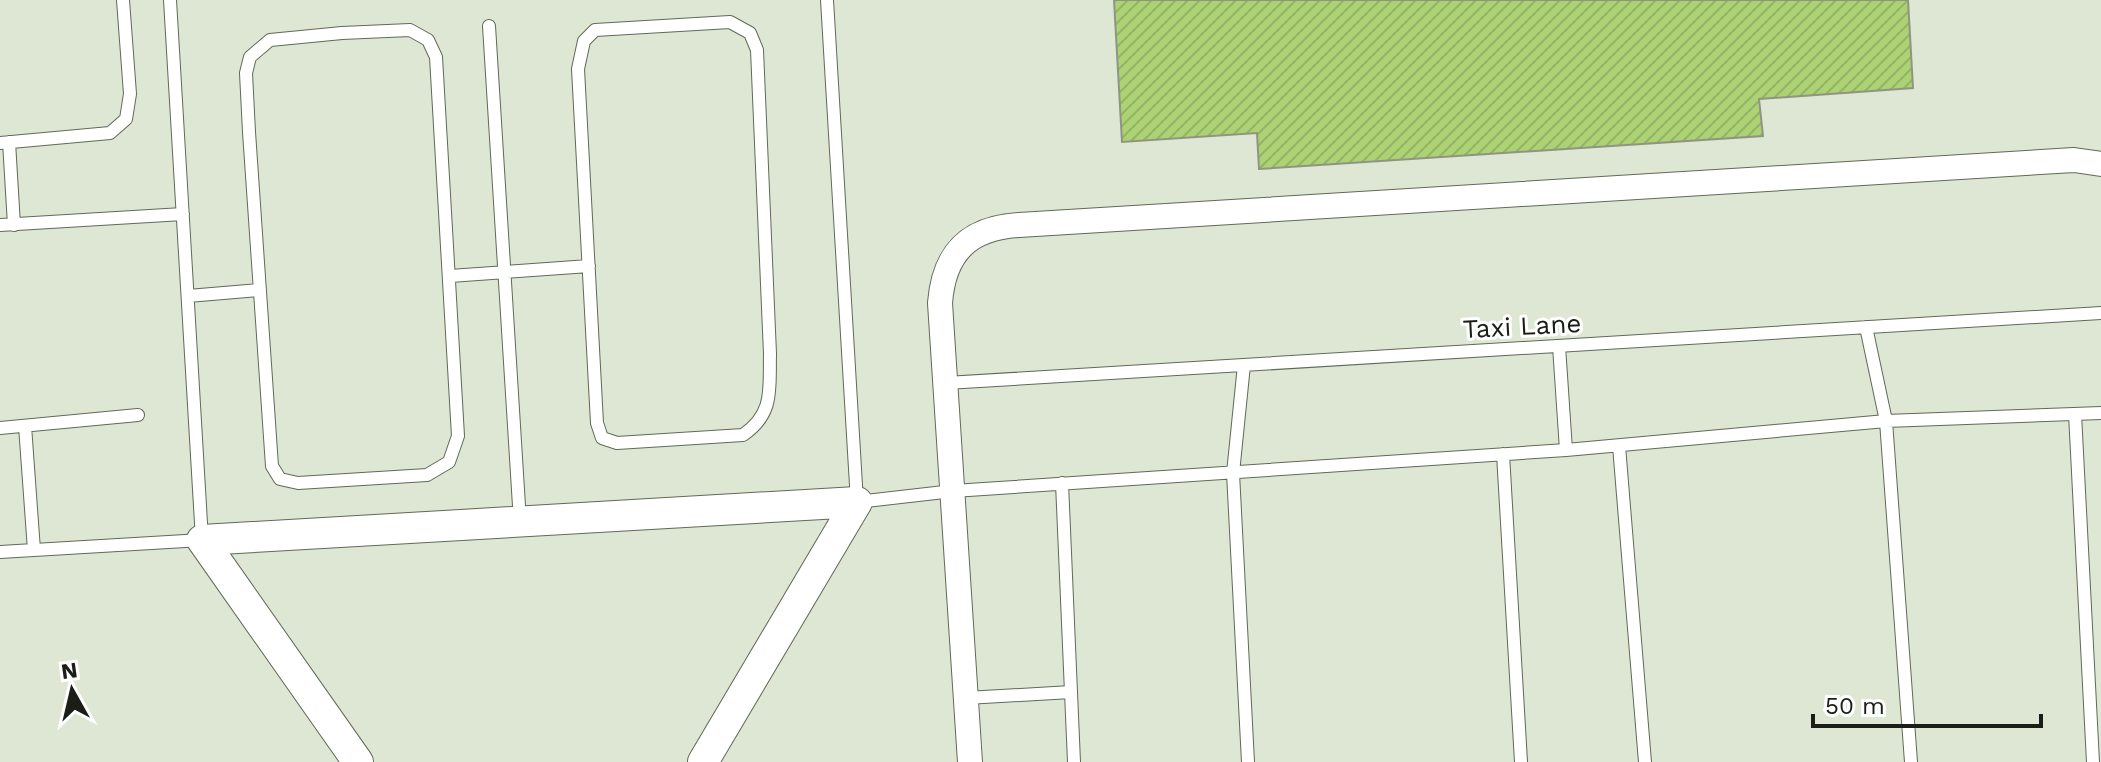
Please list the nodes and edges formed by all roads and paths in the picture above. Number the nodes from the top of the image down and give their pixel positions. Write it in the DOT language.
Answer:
graph roads {
  1 [pos="123,0"];
  2 [pos="170,0"];
  3 [pos="827,0"];
  4 [pos="489,26"];
  5 [pos="5,142"];
  6 [pos="2101,164"];
  7 [pos="183,214"];
  8 [pos="0,225"];
  9 [pos="14,225"];
  10 [pos="589,266"];
  11 [pos="504,272"];
  12 [pos="450,276"];
  13 [pos="260,290"];
  14 [pos="188,296"];
  15 [pos="2101,313"];
  16 [pos="1866,327"];
  17 [pos="1559,346"];
  18 [pos="1244,365"];
  19 [pos="946,383"];
  20 [pos="2101,413"];
  21 [pos="2075,414"];
  22 [pos="138,415"];
  23 [pos="1886,421"];
  24 [pos="25,426"];
  25 [pos="0,428"];
  26 [pos="1619,446"];
  27 [pos="1566,450"];
  28 [pos="1503,454"];
  29 [pos="1233,473"];
  30 [pos="1062,483"];
  31 [pos="953,491"];
  32 [pos="857,502"];
  33 [pos="520,522"];
  34 [pos="202,540"];
  35 [pos="34,550"];
  36 [pos="0,552"];
  37 [pos="2101,625"];
  38 [pos="2086,626"];
  39 [pos="1071,692"];
  40 [pos="966,698"];
  41 [pos="358,762"];
  42 [pos="703,762"];
  43 [pos="970,762"];
  44 [pos="1074,762"];
  45 [pos="1248,762"];
  46 [pos="1521,762"];
  47 [pos="1645,762"];
  48 [pos="1911,762"];
  49 [pos="2093,762"];
  1 -- 5 [label="lane"];
  2 -- 7 [label="lane"];
  3 -- 32 [label="lane"];
  4 -- 11 [label="lane"];
  5 -- 9 [label="lane"];
  6 -- 19 [label="street"];
  7 -- 9 [label="lane"];
  7 -- 14 [label="lane"];
  8 -- 9 [label="lane"];
  10 -- 10 [label="lane"];
  10 -- 11 [label="lane"];
  11 -- 12 [label="lane"];
  11 -- 33 [label="lane"];
  12 -- 13 [label="lane"];
  12 -- 13 [label="lane"];
  13 -- 14 [label="lane"];
  14 -- 34 [label="lane"];
  15 -- 16 [label="lane, Taxi Lane"];
  16 -- 17 [label="lane, Taxi Lane"];
  16 -- 23 [label="lane"];
  17 -- 18 [label="lane, Taxi Lane"];
  17 -- 27 [label="lane"];
  18 -- 19 [label="lane, Taxi Lane"];
  18 -- 29 [label="lane"];
  19 -- 31 [label="street"];
  20 -- 21 [label="lane"];
  21 -- 23 [label="lane"];
  21 -- 38 [label="lane"];
  22 -- 24 [label="lane"];
  23 -- 26 [label="lane"];
  23 -- 48 [label="lane"];
  24 -- 25 [label="lane"];
  24 -- 35 [label="lane"];
  26 -- 27 [label="lane"];
  26 -- 47 [label="lane"];
  27 -- 28 [label="lane"];
  28 -- 29 [label="lane"];
  28 -- 46 [label="lane"];
  29 -- 30 [label="lane"];
  29 -- 45 [label="lane"];
  30 -- 31 [label="lane"];
  30 -- 39 [label="lane"];
  31 -- 32 [label="lane"];
  31 -- 40 [label="street"];
  32 -- 33 [label="street"];
  32 -- 42 [label="street"];
  33 -- 34 [label="street"];
  34 -- 35 [label="lane"];
  34 -- 41 [label="street"];
  35 -- 36 [label="lane"];
  37 -- 38 [label="lane"];
  38 -- 49 [label="lane"];
  39 -- 40 [label="lane"];
  39 -- 44 [label="lane"];
  40 -- 43 [label="street"];
}
